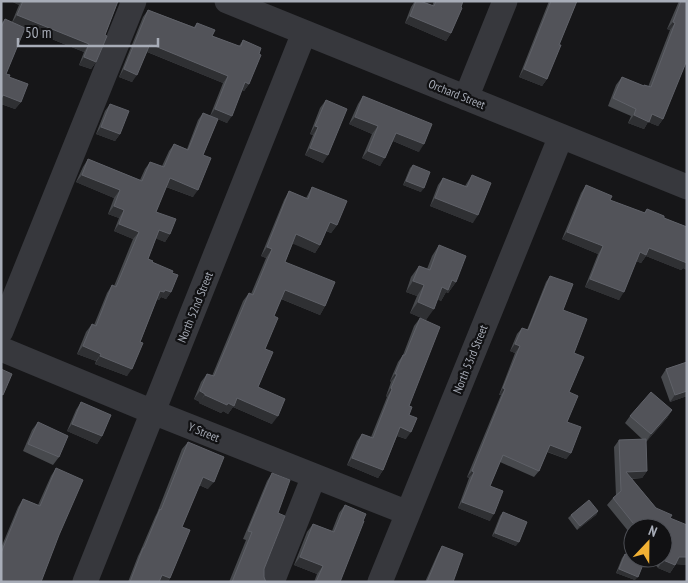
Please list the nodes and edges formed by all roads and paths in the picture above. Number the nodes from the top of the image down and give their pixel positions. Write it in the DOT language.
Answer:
graph roads {
  1 [pos="134,1"];
  2 [pos="227,1"];
  3 [pos="505,1"];
  4 [pos="262,8"];
  5 [pos="304,33"];
  6 [pos="466,98"];
  7 [pos="561,136"];
  8 [pos="684,179"];
  9 [pos="1,331"];
  10 [pos="1,349"];
  11 [pos="153,412"];
  12 [pos="314,476"];
  13 [pos="408,513"];
  14 [pos="85,582"];
  15 [pos="272,582"];
  16 [pos="380,582"];
  1 -- 9 [label="street"];
  2 -- 4 [label="street, Orchard Street"];
  3 -- 6 [label="street"];
  4 -- 5 [label="street, Orchard Street"];
  5 -- 6 [label="street, Orchard Street"];
  5 -- 11 [label="street, North 52nd Street"];
  6 -- 7 [label="street, Orchard Street"];
  7 -- 8 [label="street, Orchard Street"];
  7 -- 13 [label="street, North 53rd Street"];
  10 -- 11 [label="street, Y Street"];
  11 -- 12 [label="street, Y Street"];
  11 -- 14 [label="street, North 52nd Street"];
  12 -- 13 [label="street, Y Street"];
  12 -- 15 [label="street"];
  13 -- 16 [label="street, North 53rd Street"];
}
